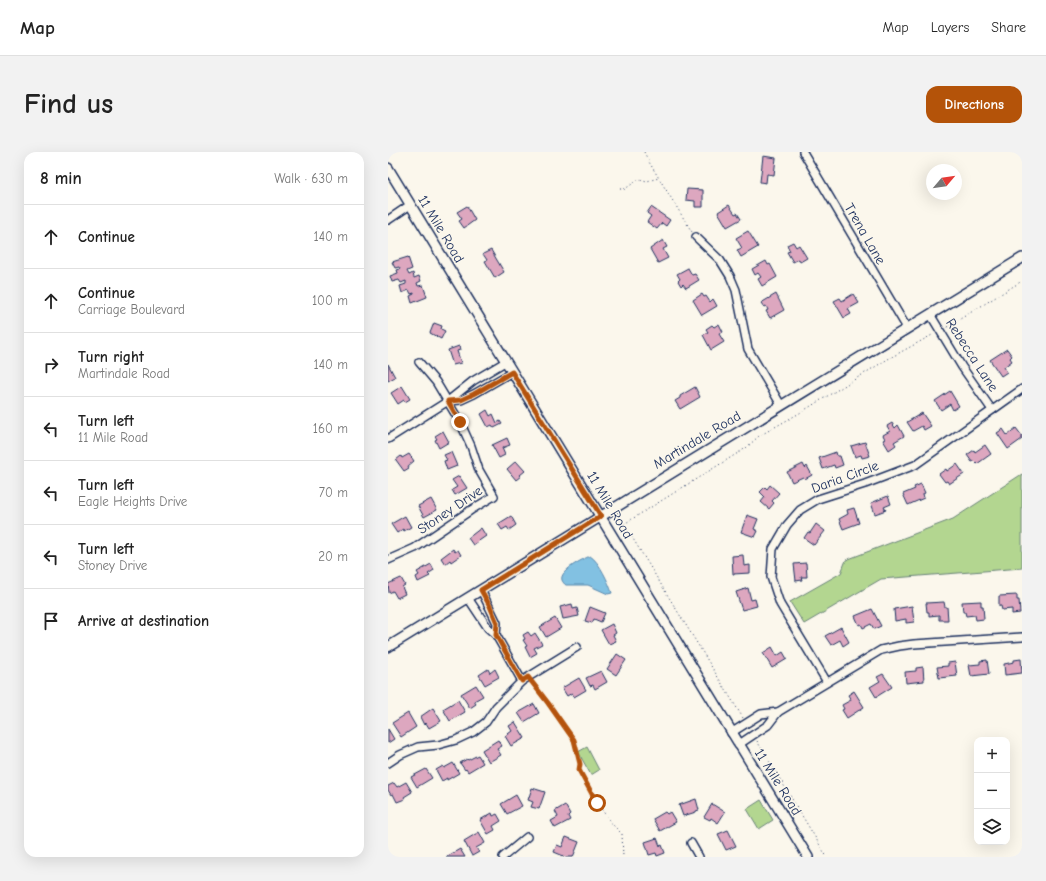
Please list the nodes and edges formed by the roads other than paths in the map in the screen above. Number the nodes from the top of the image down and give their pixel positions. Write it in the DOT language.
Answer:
graph roads {
  1 [pos="802,152"];
  2 [pos="388,168"];
  3 [pos="410,205"];
  4 [pos="388,220"];
  5 [pos="696,237"];
  6 [pos="1022,258"];
  7 [pos="930,314"];
  8 [pos="907,328"];
  9 [pos="419,362"];
  10 [pos="506,362"];
  11 [pos="512,372"];
  12 [pos="1022,389"];
  13 [pos="448,401"];
  14 [pos="781,405"];
  15 [pos="992,410"];
  16 [pos="388,439"];
  17 [pos="601,516"];
  18 [pos="388,560"];
  19 [pos="481,590"];
  20 [pos="468,598"];
  21 [pos="496,635"];
  22 [pos="1022,637"];
  23 [pos="388,647"];
  24 [pos="577,647"];
  25 [pos="525,679"];
  26 [pos="827,682"];
  27 [pos="778,712"];
  28 [pos="731,733"];
  29 [pos="738,744"];
  30 [pos="388,763"];
  31 [pos="526,837"];
  32 [pos="691,843"];
  33 [pos="504,857"];
  34 [pos="699,857"];
  35 [pos="808,857"];
  1 -- 8 [label="street, Trena Lane"];
  2 -- 3 [label="street, 11 Mile Road"];
  3 -- 4 [label="street"];
  3 -- 10 [label="street, 11 Mile Road"];
  5 -- 14 [label="street"];
  6 -- 7 [label="street, Martindale Road"];
  7 -- 8 [label="street, Martindale Road"];
  7 -- 15 [label="street, Rebecca Lane"];
  8 -- 14 [label="street, Martindale Road"];
  9 -- 13 [label="street, Stoney Drive"];
  10 -- 11 [label="street, 11 Mile Road"];
  10 -- 13 [label="street"];
  11 -- 13 [label="street"];
  11 -- 17 [label="street, 11 Mile Road"];
  12 -- 15 [label="street, Daria Circle"];
  13 -- 16 [label="street"];
  13 -- 18 [label="street, Stoney Drive"];
  14 -- 17 [label="street, Martindale Road"];
  15 -- 26 [label="street, Daria Circle"];
  17 -- 19 [label="street, Martindale Road"];
  17 -- 28 [label="street, 11 Mile Road"];
  19 -- 20 [label="street, Martindale Road"];
  19 -- 21 [label="street"];
  20 -- 21 [label="street"];
  20 -- 23 [label="street, Martindale Road"];
  21 -- 25 [label="street"];
  22 -- 26 [label="street"];
  24 -- 25 [label="street"];
  25 -- 30 [label="street"];
  26 -- 27 [label="street"];
  27 -- 28 [label="street"];
  27 -- 29 [label="street"];
  28 -- 29 [label="street, 11 Mile Road"];
  29 -- 35 [label="street, 11 Mile Road"];
  31 -- 33 [label="street"];
  32 -- 34 [label="street"];
}
